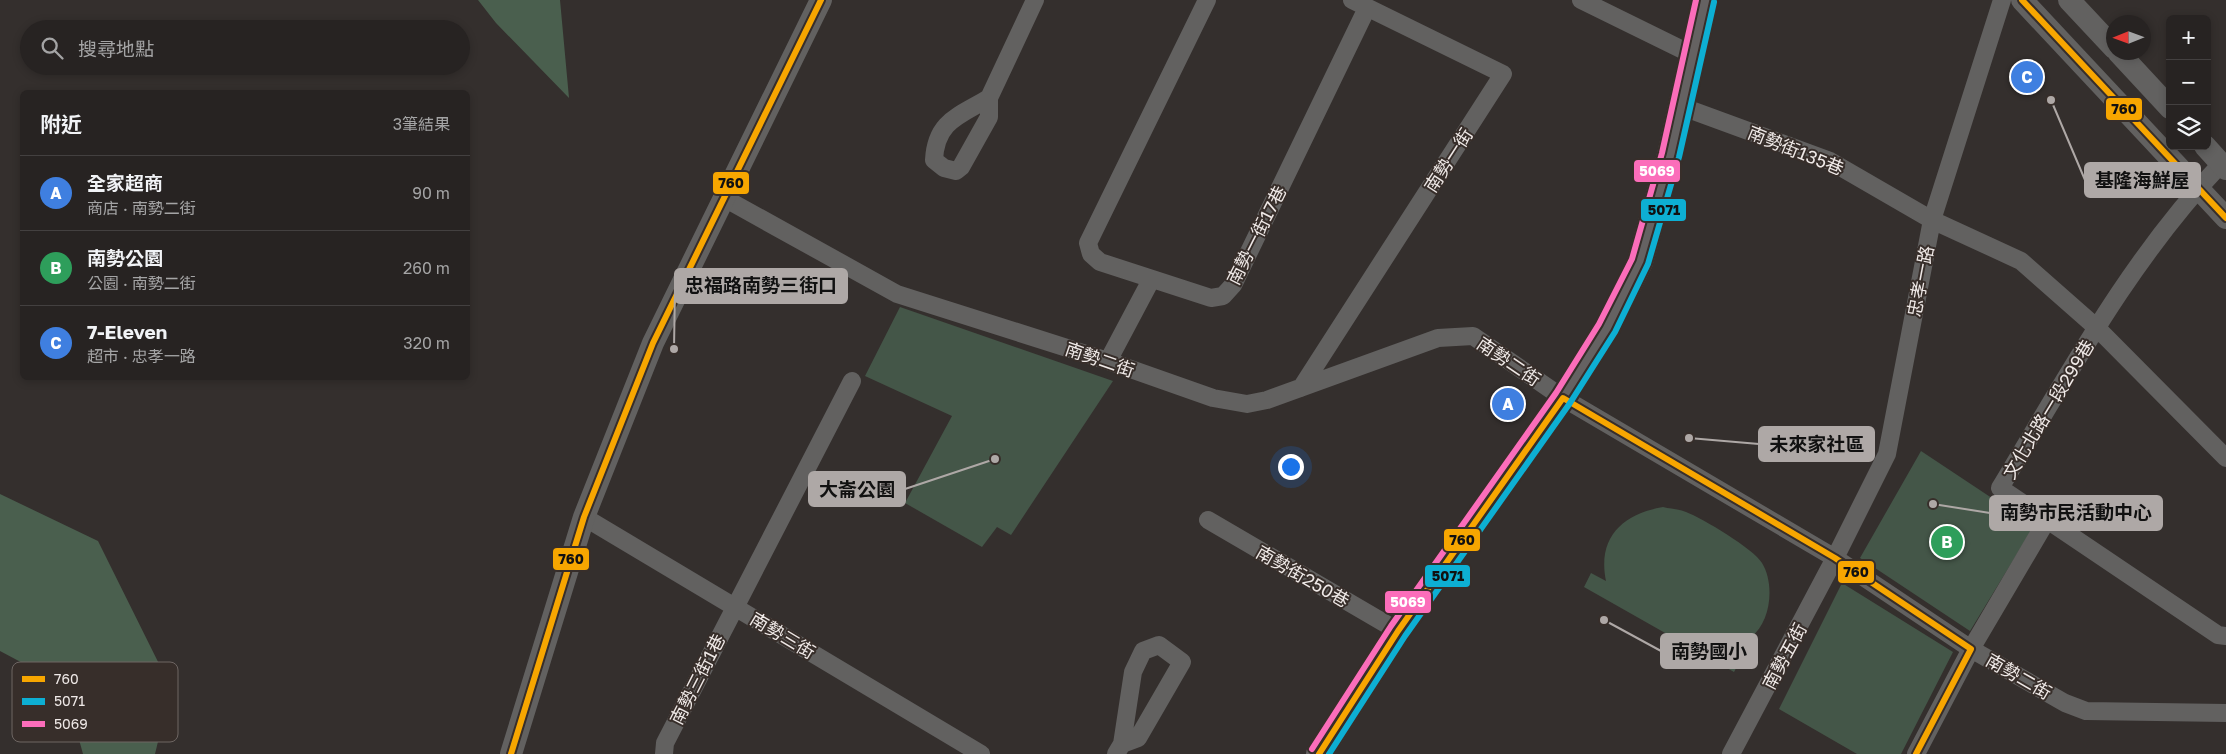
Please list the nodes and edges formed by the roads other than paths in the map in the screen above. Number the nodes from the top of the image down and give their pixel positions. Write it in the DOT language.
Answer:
graph roads {
  1 [pos="821,0"];
  2 [pos="1035,0"];
  3 [pos="1207,0"];
  4 [pos="1582,0"];
  5 [pos="1705,0"];
  6 [pos="2002,0"];
  7 [pos="2022,0"];
  8 [pos="2069,0"];
  9 [pos="1360,4"];
  10 [pos="2106,39"];
  11 [pos="1693,55"];
  12 [pos="2125,60"];
  13 [pos="988,98"];
  14 [pos="2167,105"];
  15 [pos="1680,106"];
  16 [pos="2209,150"];
  17 [pos="2224,166"];
  18 [pos="2198,188"];
  19 [pos="724,198"];
  20 [pos="2226,218"];
  21 [pos="1932,220"];
  22 [pos="1151,280"];
  23 [pos="2097,328"];
  24 [pos="1108,361"];
  25 [pos="852,380"];
  26 [pos="1302,388"];
  27 [pos="1563,398"];
  28 [pos="2226,458"];
  29 [pos="584,517"];
  30 [pos="1208,520"];
  31 [pos="2047,520"];
  32 [pos="1836,558"];
  33 [pos="734,605"];
  34 [pos="1398,631"];
  35 [pos="2226,636"];
  36 [pos="1972,649"];
  37 [pos="2226,713"];
  38 [pos="1119,749"];
  39 [pos="511,754"];
  40 [pos="664,754"];
  41 [pos="981,754"];
  42 [pos="1319,754"];
  43 [pos="1731,754"];
  44 [pos="1916,754"];
  1 -- 19 [label="street"];
  2 -- 13 [label="street"];
  3 -- 22 [label="street, 南勢一街17巷"];
  4 -- 11 [label="street"];
  5 -- 11 [label="main road"];
  6 -- 21 [label="street, 忠孝一路"];
  7 -- 18 [label="street"];
  8 -- 10 [label="street"];
  9 -- 22 [label="street, 南勢一街17巷"];
  9 -- 26 [label="street, 南勢一街"];
  11 -- 15 [label="main road"];
  12 -- 14 [label="street"];
  15 -- 21 [label="street, 南勢街135巷"];
  15 -- 27 [label="main road"];
  16 -- 17 [label="street"];
  17 -- 18 [label="street, 文化北路一段299巷"];
  18 -- 20 [label="street"];
  18 -- 23 [label="street, 文化北路一段299巷"];
  19 -- 24 [label="street, 南勢二街"];
  19 -- 29 [label="street"];
  21 -- 23 [label="street, 文化北路一段299巷"];
  21 -- 32 [label="street, 忠孝一路"];
  22 -- 24 [label="street"];
  23 -- 28 [label="street, 文化北路一段299巷"];
  23 -- 31 [label="street, 文化北路一段299巷"];
  24 -- 26 [label="street, 南勢二街"];
  25 -- 33 [label="street, 南勢三街1巷"];
  26 -- 27 [label="street, 南勢二街"];
  27 -- 32 [label="street, 南勢二街"];
  27 -- 34 [label="main road"];
  29 -- 33 [label="street, 南勢三街"];
  29 -- 39 [label="street"];
  30 -- 34 [label="street, 南勢街250巷"];
  31 -- 35 [label="street, 文化北路一段299巷"];
  31 -- 36 [label="street"];
  32 -- 36 [label="street, 南勢二街"];
  32 -- 43 [label="street, 南勢五街"];
  33 -- 40 [label="street, 南勢三街1巷"];
  33 -- 41 [label="street, 南勢三街"];
  34 -- 42 [label="main road"];
  36 -- 37 [label="street, 南勢二街"];
  36 -- 44 [label="street"];
  38 -- 38 [label="street"];
}
